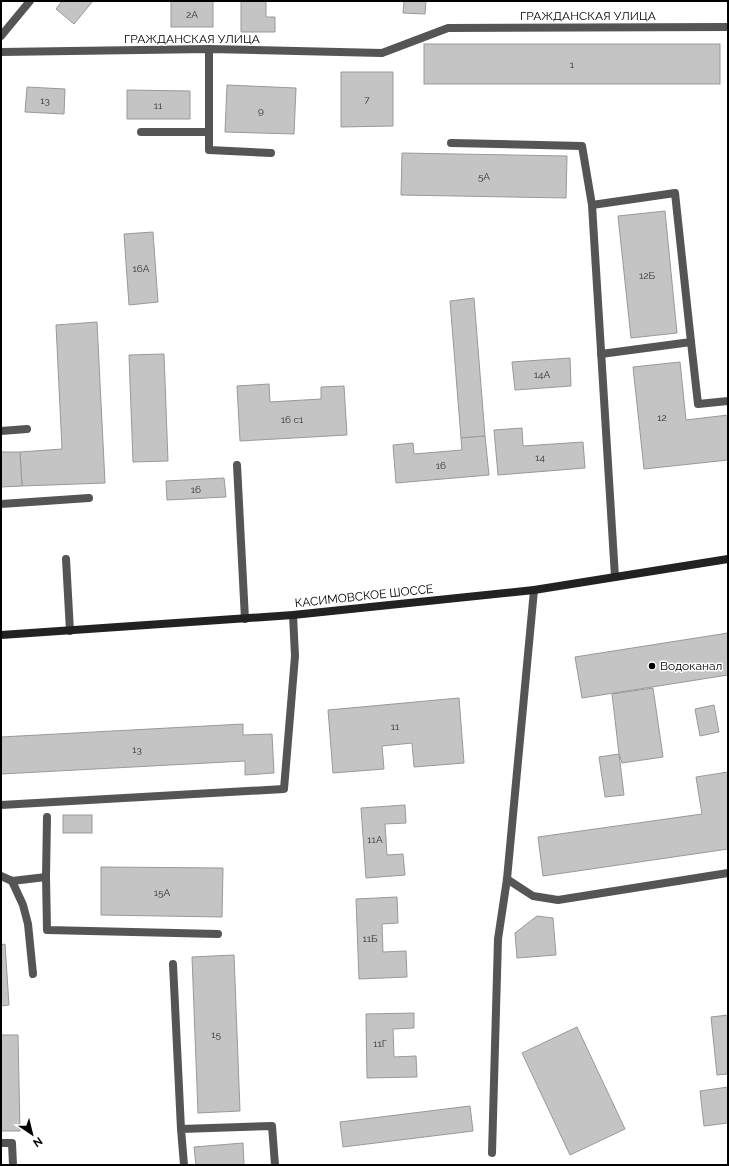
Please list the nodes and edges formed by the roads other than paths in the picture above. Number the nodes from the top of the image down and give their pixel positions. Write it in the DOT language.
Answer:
graph roads {
  1 [pos="30,1"];
  2 [pos="728,27"];
  3 [pos="1,36"];
  4 [pos="209,50"];
  5 [pos="1,52"];
  6 [pos="141,132"];
  7 [pos="209,132"];
  8 [pos="451,143"];
  9 [pos="271,153"];
  10 [pos="592,205"];
  11 [pos="691,342"];
  12 [pos="601,354"];
  13 [pos="728,401"];
  14 [pos="27,429"];
  15 [pos="1,431"];
  16 [pos="237,465"];
  17 [pos="89,498"];
  18 [pos="1,504"];
  19 [pos="66,559"];
  20 [pos="728,559"];
  21 [pos="615,577"];
  22 [pos="534,590"];
  23 [pos="292,615"];
  24 [pos="245,619"];
  25 [pos="70,632"];
  26 [pos="1,635"];
  27 [pos="1,805"];
  28 [pos="47,816"];
  29 [pos="728,872"];
  30 [pos="1,876"];
  31 [pos="46,877"];
  32 [pos="506,879"];
  33 [pos="12,881"];
  34 [pos="218,934"];
  35 [pos="173,964"];
  36 [pos="32,974"];
  37 [pos="181,1129"];
  38 [pos="1,1144"];
  39 [pos="492,1153"];
  40 [pos="13,1165"];
  41 [pos="184,1165"];
  42 [pos="275,1165"];
  1 -- 3 [label="street"];
  2 -- 4 [label="street, ГРАЖДАНСКАЯ УЛИЦА"];
  4 -- 5 [label="street, ГРАЖДАНСКАЯ УЛИЦА"];
  4 -- 7 [label="street"];
  6 -- 7 [label="street"];
  7 -- 9 [label="street"];
  8 -- 10 [label="street"];
  10 -- 11 [label="street"];
  10 -- 12 [label="street"];
  11 -- 12 [label="street"];
  11 -- 13 [label="street"];
  12 -- 21 [label="street"];
  14 -- 15 [label="street"];
  16 -- 24 [label="street"];
  17 -- 18 [label="street"];
  19 -- 25 [label="street"];
  20 -- 21 [label="main road, КАСИМОВСКОЕ ШОССЕ"];
  21 -- 22 [label="main road, КАСИМОВСКОЕ ШОССЕ"];
  22 -- 23 [label="main road, КАСИМОВСКОЕ ШОССЕ"];
  22 -- 32 [label="street"];
  23 -- 24 [label="main road, КАСИМОВСКОЕ ШОССЕ"];
  23 -- 27 [label="street"];
  24 -- 25 [label="main road, КАСИМОВСКОЕ ШОССЕ"];
  25 -- 26 [label="main road, КАСИМОВСКОЕ ШОССЕ"];
  28 -- 31 [label="street"];
  29 -- 32 [label="street"];
  30 -- 33 [label="street"];
  31 -- 33 [label="street"];
  31 -- 34 [label="street"];
  32 -- 39 [label="street"];
  33 -- 36 [label="street"];
  35 -- 37 [label="street"];
  37 -- 41 [label="street"];
  37 -- 42 [label="street"];
  38 -- 40 [label="street"];
}
